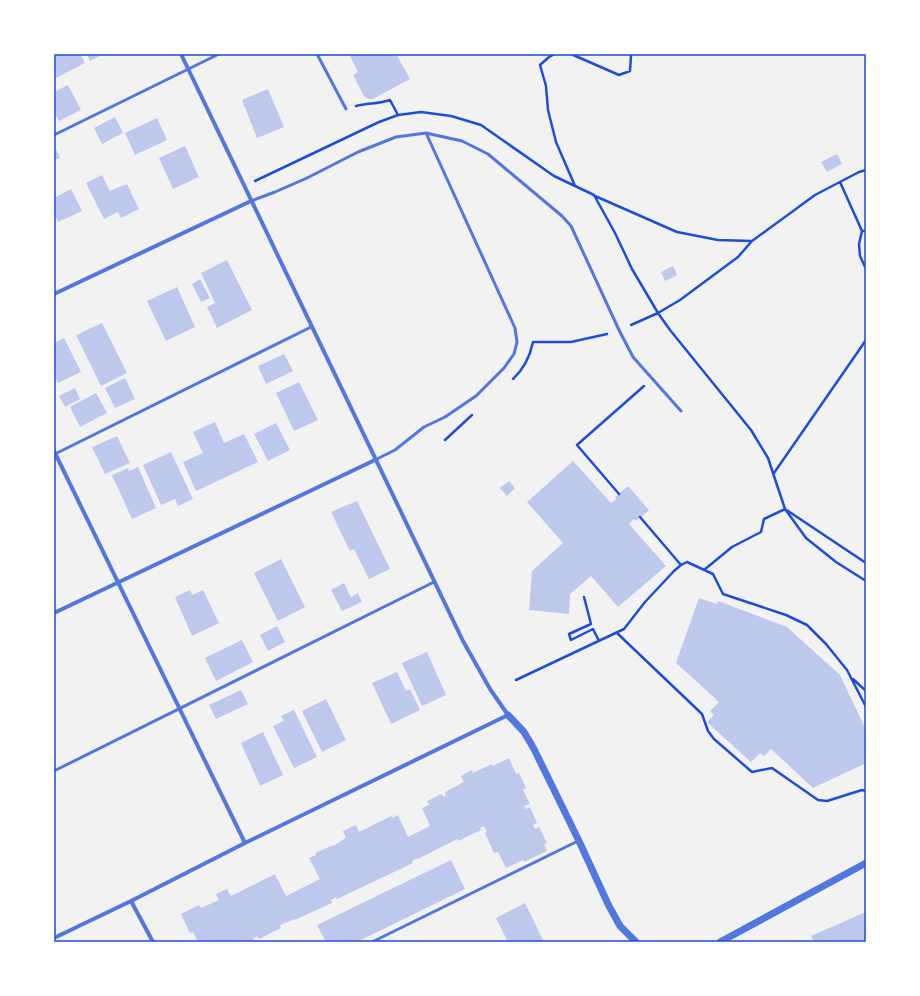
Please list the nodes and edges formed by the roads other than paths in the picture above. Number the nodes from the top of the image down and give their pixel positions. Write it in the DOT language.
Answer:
graph roads {
  1 [pos="181,54"];
  2 [pos="219,54"];
  3 [pos="317,54"];
  4 [pos="188,69"];
  5 [pos="346,109"];
  6 [pos="426,133"];
  7 [pos="54,135"];
  8 [pos="251,201"];
  9 [pos="54,294"];
  10 [pos="312,326"];
  11 [pos="681,411"];
  12 [pos="54,453"];
  13 [pos="375,460"];
  14 [pos="117,582"];
  15 [pos="434,582"];
  16 [pos="54,613"];
  17 [pos="180,709"];
  18 [pos="508,715"];
  19 [pos="54,771"];
  20 [pos="580,841"];
  21 [pos="245,843"];
  22 [pos="866,863"];
  23 [pos="131,901"];
  24 [pos="54,938"];
  25 [pos="152,942"];
  26 [pos="372,942"];
  27 [pos="636,942"];
  28 [pos="720,942"];
  1 -- 4 [label="street"];
  2 -- 4 [label="lane"];
  3 -- 5 [label="lane"];
  4 -- 7 [label="lane"];
  4 -- 8 [label="street"];
  6 -- 8 [label="lane"];
  6 -- 11 [label="lane"];
  6 -- 13 [label="lane"];
  8 -- 9 [label="street"];
  8 -- 10 [label="street"];
  10 -- 12 [label="lane"];
  10 -- 13 [label="street"];
  12 -- 14 [label="street"];
  13 -- 14 [label="street"];
  13 -- 15 [label="street"];
  14 -- 16 [label="street"];
  14 -- 17 [label="street"];
  15 -- 17 [label="lane"];
  15 -- 18 [label="street"];
  17 -- 19 [label="lane"];
  17 -- 21 [label="street"];
  18 -- 20 [label="street"];
  18 -- 21 [label="street"];
  20 -- 26 [label="lane"];
  20 -- 27 [label="street"];
  21 -- 23 [label="street"];
  22 -- 28 [label="street"];
  23 -- 24 [label="street"];
  23 -- 25 [label="street"];
}
